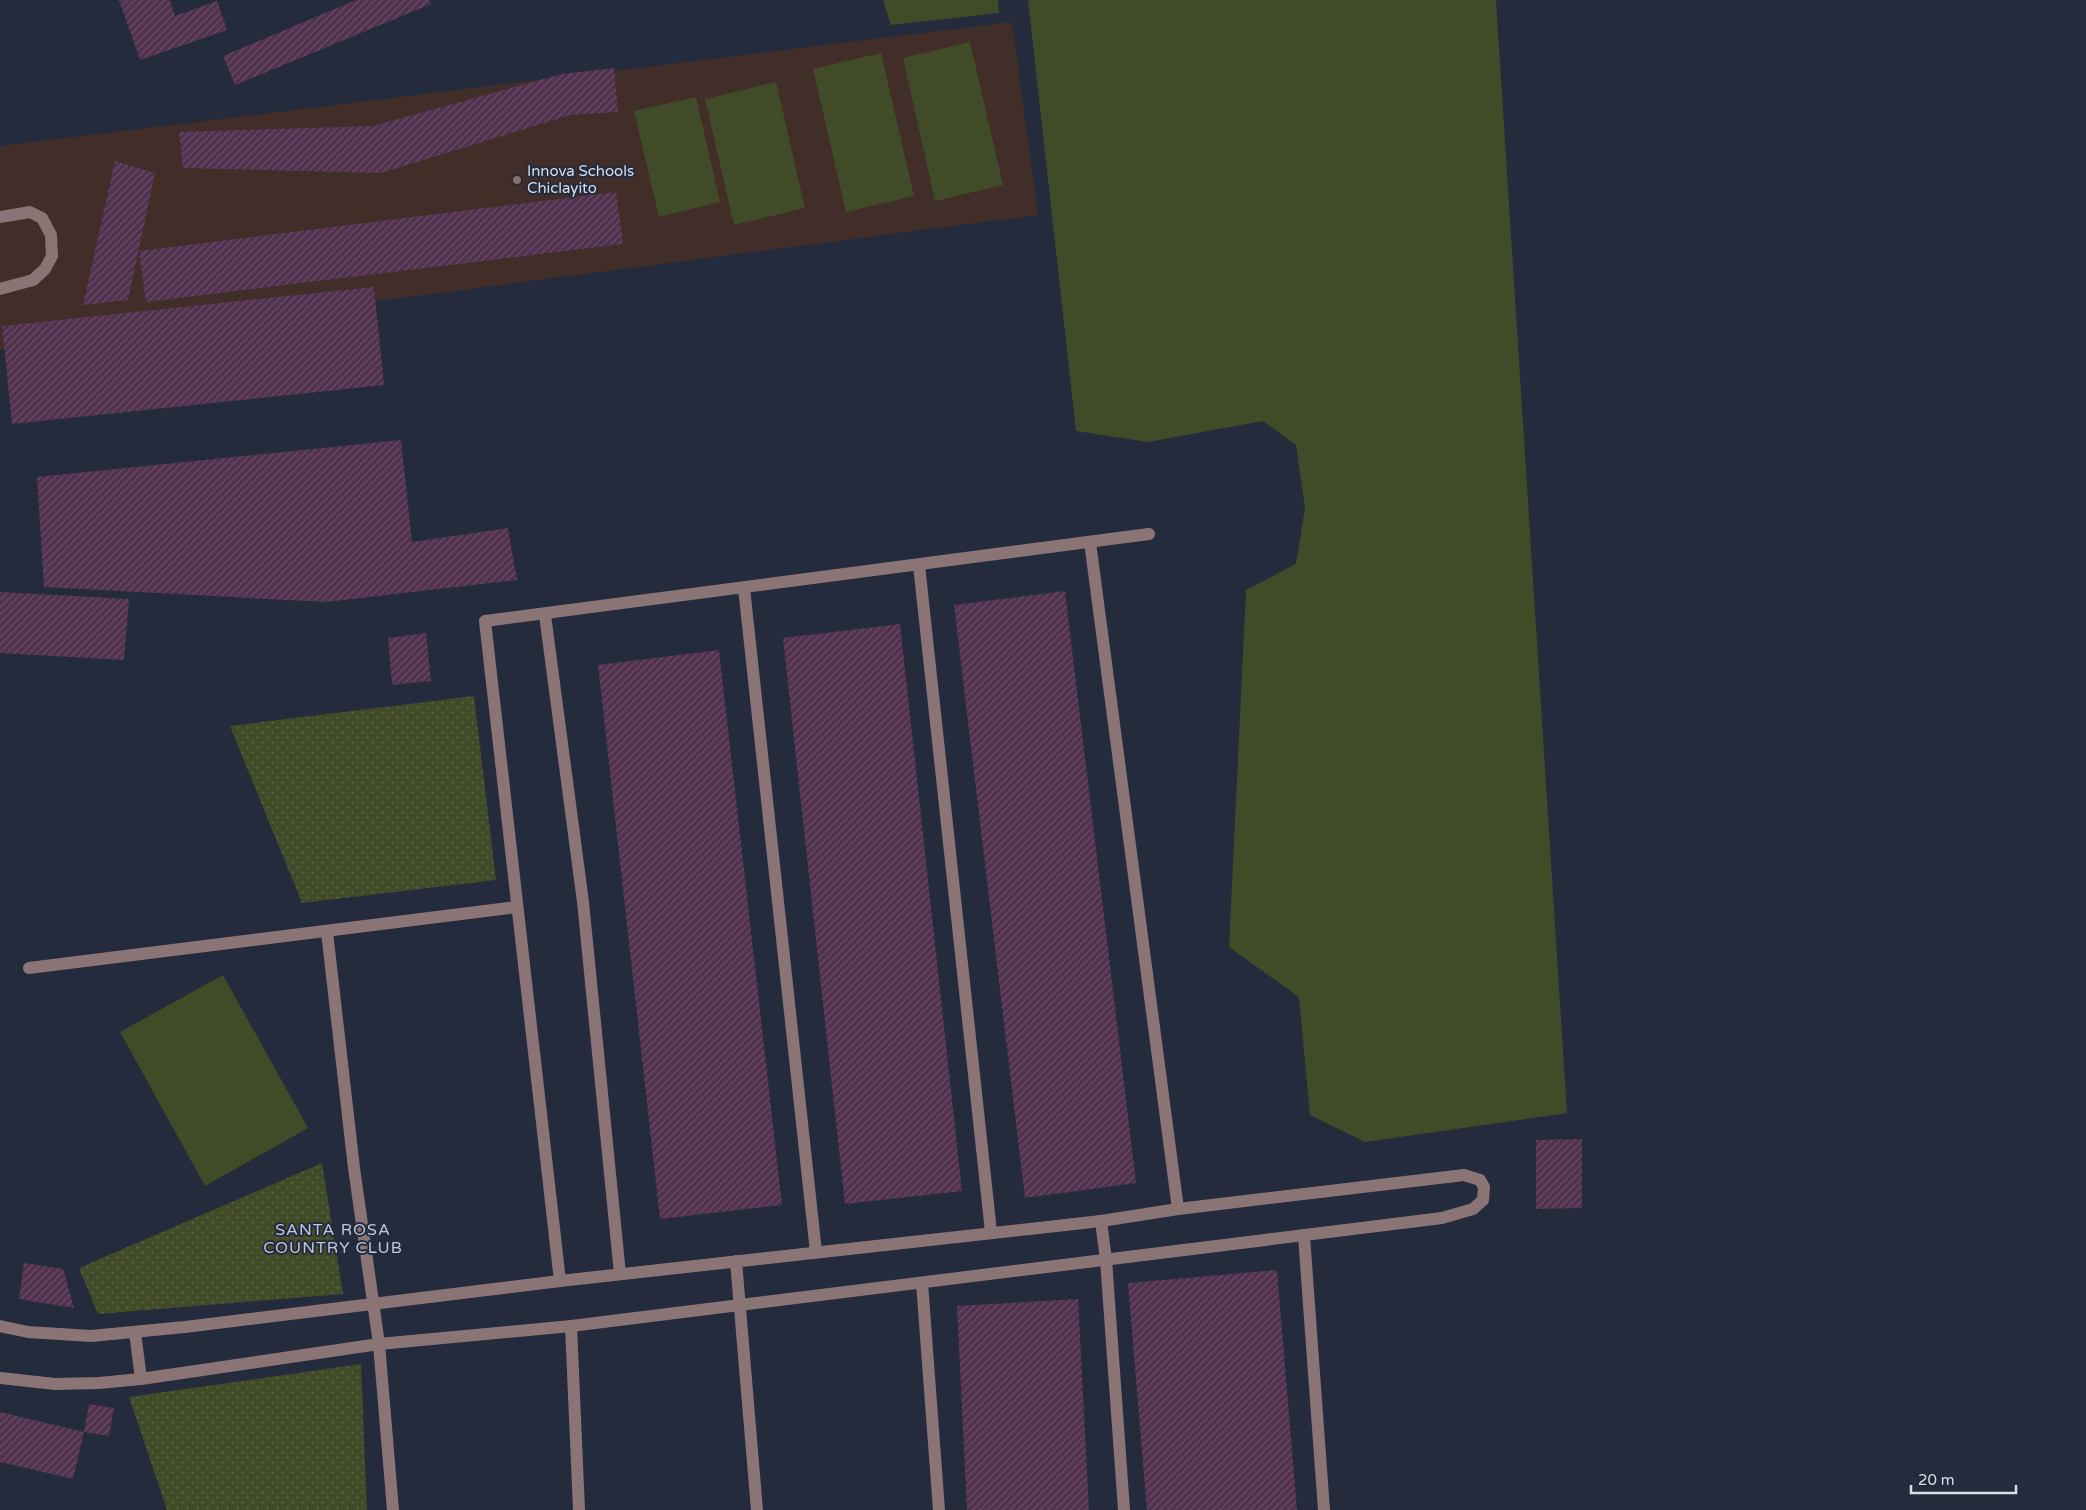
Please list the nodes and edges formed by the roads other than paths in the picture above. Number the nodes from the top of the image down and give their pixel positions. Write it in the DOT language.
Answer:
graph roads {
  1 [pos="0,217"];
  2 [pos="0,289"];
  3 [pos="1149,534"];
  4 [pos="1090,542"];
  5 [pos="919,565"];
  6 [pos="744,588"];
  7 [pos="545,615"];
  8 [pos="517,907"];
  9 [pos="327,932"];
  10 [pos="29,968"];
  11 [pos="1178,1209"];
  12 [pos="1101,1221"];
  13 [pos="991,1232"];
  14 [pos="1304,1236"];
  15 [pos="816,1252"];
  16 [pos="1106,1260"];
  17 [pos="736,1261"];
  18 [pos="620,1274"];
  19 [pos="560,1280"];
  20 [pos="922,1283"];
  21 [pos="372,1304"];
  22 [pos="740,1305"];
  23 [pos="0,1326"];
  24 [pos="571,1326"];
  25 [pos="135,1332"];
  26 [pos="379,1344"];
  27 [pos="0,1378"];
  28 [pos="141,1379"];
  29 [pos="393,1510"];
  30 [pos="579,1510"];
  31 [pos="757,1510"];
  32 [pos="939,1510"];
  33 [pos="1124,1510"];
  34 [pos="1324,1510"];
  1 -- 2 [label="street"];
  3 -- 4 [label="street"];
  4 -- 5 [label="street"];
  4 -- 11 [label="street"];
  5 -- 6 [label="street"];
  5 -- 13 [label="street"];
  6 -- 7 [label="street"];
  6 -- 15 [label="street"];
  7 -- 8 [label="street"];
  7 -- 18 [label="street"];
  8 -- 9 [label="street"];
  8 -- 19 [label="street"];
  9 -- 10 [label="street"];
  9 -- 21 [label="street"];
  11 -- 12 [label="street"];
  11 -- 14 [label="street"];
  12 -- 13 [label="street"];
  12 -- 16 [label="street"];
  13 -- 15 [label="street"];
  14 -- 16 [label="street"];
  14 -- 34 [label="street"];
  15 -- 17 [label="street"];
  16 -- 20 [label="street"];
  16 -- 33 [label="street"];
  17 -- 18 [label="street"];
  17 -- 22 [label="street"];
  18 -- 19 [label="street"];
  19 -- 21 [label="street"];
  20 -- 22 [label="street"];
  20 -- 32 [label="street"];
  21 -- 25 [label="street"];
  21 -- 26 [label="street"];
  22 -- 24 [label="street"];
  22 -- 31 [label="street"];
  23 -- 25 [label="street"];
  24 -- 26 [label="street"];
  24 -- 30 [label="street"];
  25 -- 28 [label="street"];
  26 -- 28 [label="street"];
  26 -- 29 [label="street"];
  27 -- 28 [label="street"];
}
